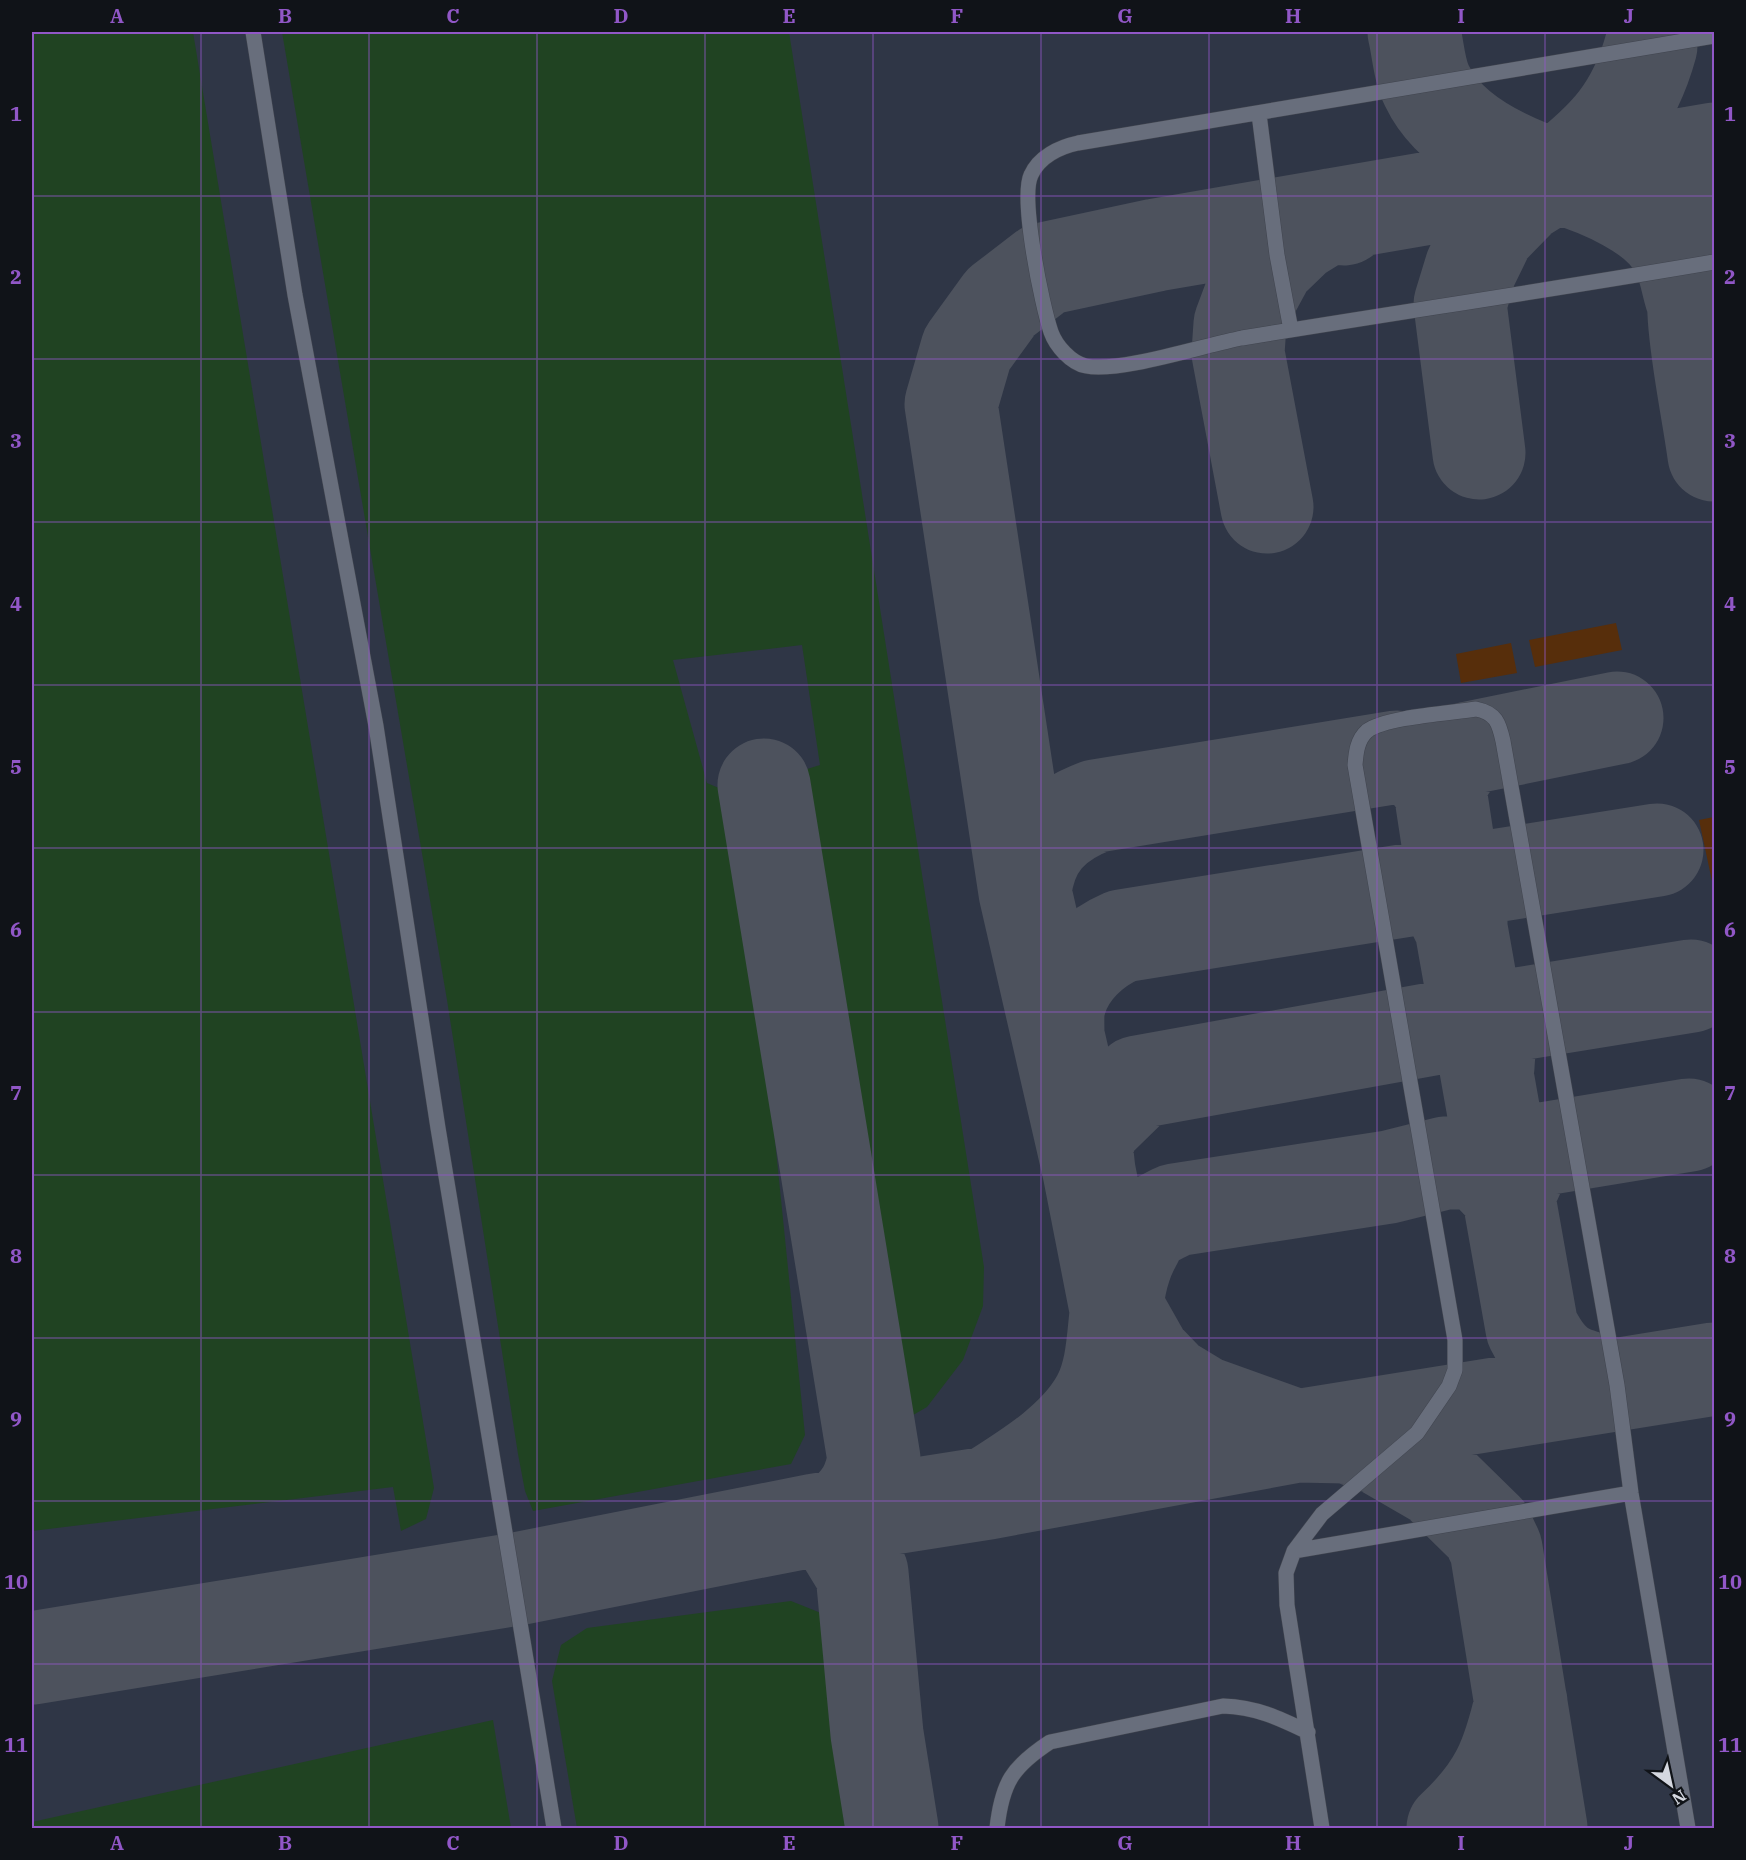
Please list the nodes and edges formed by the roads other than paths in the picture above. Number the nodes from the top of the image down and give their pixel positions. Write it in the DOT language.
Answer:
graph roads {
  1 [pos="254,32"];
  2 [pos="1714,36"];
  3 [pos="1259,114"];
  4 [pos="1714,262"];
  5 [pos="1291,330"];
  6 [pos="1631,1493"];
  7 [pos="1294,1551"];
  8 [pos="1308,1732"];
  9 [pos="554,1828"];
  10 [pos="997,1828"];
  11 [pos="1322,1828"];
  12 [pos="1688,1828"];
  1 -- 9 [label="lane"];
  2 -- 3 [label="lane"];
  3 -- 5 [label="lane"];
  3 -- 5 [label="lane"];
  4 -- 5 [label="lane"];
  6 -- 7 [label="lane"];
  6 -- 7 [label="lane"];
  6 -- 12 [label="lane"];
  7 -- 8 [label="lane"];
  8 -- 10 [label="lane"];
  8 -- 11 [label="lane"];
}
